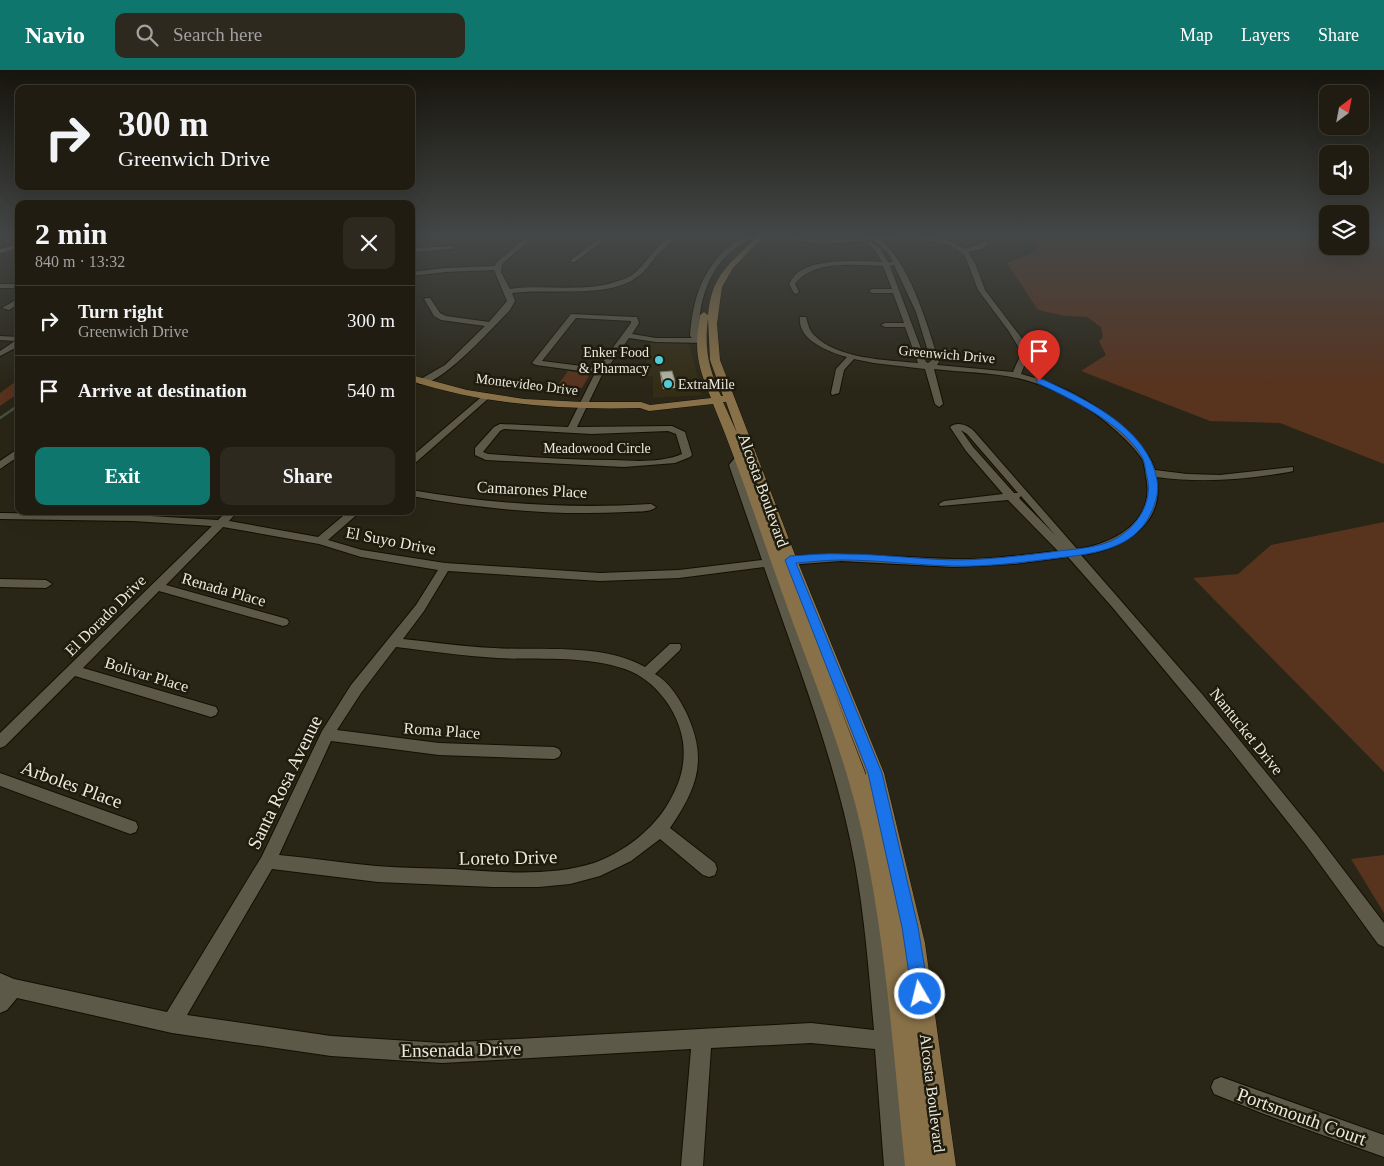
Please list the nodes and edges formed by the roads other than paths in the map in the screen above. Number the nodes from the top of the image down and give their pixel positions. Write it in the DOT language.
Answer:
graph roads {
  1 [pos="506,285"];
  2 [pos="622,285"];
  3 [pos="712,285"];
  4 [pos="721,285"];
  5 [pos="793,285"];
  6 [pos="895,285"];
  7 [pos="907,285"];
  8 [pos="979,285"];
  9 [pos="0,286"];
  10 [pos="15,286"];
  11 [pos="510,291"];
  12 [pos="872,291"];
  13 [pos="897,291"];
  14 [pos="796,292"];
  15 [pos="428,299"];
  16 [pos="15,302"];
  17 [pos="6,308"];
  18 [pos="803,319"];
  19 [pos="490,324"];
  20 [pos="885,325"];
  21 [pos="909,325"];
  22 [pos="629,336"];
  23 [pos="0,338"];
  24 [pos="15,340"];
  25 [pos="700,341"];
  26 [pos="712,341"];
  27 [pos="1020,342"];
  28 [pos="1052,343"];
  29 [pos="15,344"];
  30 [pos="0,354"];
  31 [pos="852,357"];
  32 [pos="929,367"];
  33 [pos="600,371"];
  34 [pos="1016,375"];
  35 [pos="415,379"];
  36 [pos="422,382"];
  37 [pos="835,393"];
  38 [pos="486,396"];
  39 [pos="723,399"];
  40 [pos="939,404"];
  41 [pos="581,406"];
  42 [pos="571,430"];
  43 [pos="15,454"];
  44 [pos="415,458"];
  45 [pos="996,462"];
  46 [pos="982,463"];
  47 [pos="0,466"];
  48 [pos="1289,469"];
  49 [pos="1151,472"];
  50 [pos="415,493"];
  51 [pos="1024,495"];
  52 [pos="1011,496"];
  53 [pos="944,504"];
  54 [pos="651,507"];
  55 [pos="20,515"];
  56 [pos="136,515"];
  57 [pos="229,515"];
  58 [pos="351,515"];
  59 [pos="0,516"];
  60 [pos="220,523"];
  61 [pos="320,542"];
  62 [pos="1072,553"];
  63 [pos="779,561"];
  64 [pos="445,567"];
  65 [pos="0,583"];
  66 [pos="46,584"];
  67 [pos="156,586"];
  68 [pos="283,622"];
  69 [pos="392,642"];
  70 [pos="675,647"];
  71 [pos="73,670"];
  72 [pos="646,674"];
  73 [pos="211,711"];
  74 [pos="327,735"];
  75 [pos="0,742"];
  76 [pos="554,753"];
  77 [pos="0,779"];
  78 [pos="130,827"];
  79 [pos="659,829"];
  80 [pos="268,861"];
  81 [pos="709,869"];
  82 [pos="1384,938"];
  83 [pos="6,985"];
  84 [pos="0,1003"];
  85 [pos="172,1023"];
  86 [pos="885,1039"];
  87 [pos="702,1040"];
  88 [pos="905,1042"];
  89 [pos="927,1046"];
  90 [pos="1221,1087"];
  91 [pos="1384,1146"];
  92 [pos="692,1166"];
  93 [pos="895,1166"];
  94 [pos="918,1166"];
  95 [pos="942,1166"];
  1 -- 11 [label="street"];
  2 -- 11 [label="street"];
  3 -- 25 [label="main road, Alcosta Boulevard"];
  4 -- 26 [label="main road, Alcosta Boulevard"];
  5 -- 14 [label="street"];
  6 -- 13 [label="street"];
  7 -- 32 [label="street"];
  8 -- 27 [label="street"];
  9 -- 10 [label="street"];
  11 -- 19 [label="street"];
  12 -- 13 [label="street"];
  13 -- 21 [label="street"];
  15 -- 19 [label="street"];
  16 -- 17 [label="street"];
  18 -- 31 [label="street, Greenwich Drive"];
  19 -- 36 [label="street"];
  20 -- 21 [label="street"];
  21 -- 32 [label="street"];
  22 -- 25 [label="street"];
  22 -- 33 [label="street, Meadowood Circle"];
  22 -- 33 [label="street"];
  23 -- 24 [label="street"];
  25 -- 26 [label="street"];
  25 -- 39 [label="main road, Alcosta Boulevard"];
  26 -- 39 [label="main road, Alcosta Boulevard"];
  27 -- 28 [label="street"];
  27 -- 34 [label="street"];
  29 -- 30 [label="street"];
  31 -- 32 [label="street, Greenwich Drive"];
  31 -- 37 [label="street"];
  32 -- 34 [label="street, Greenwich Drive"];
  32 -- 40 [label="street"];
  33 -- 41 [label="street, Meadowood Circle"];
  34 -- 49 [label="street, Greenwich Drive"];
  35 -- 36 [label="main road, Montevideo Drive"];
  36 -- 38 [label="main road, Montevideo Drive"];
  38 -- 41 [label="main road, Montevideo Drive"];
  38 -- 44 [label="street"];
  39 -- 41 [label="main road, Montevideo Drive"];
  39 -- 63 [label="main road, Alcosta Boulevard"];
  39 -- 63 [label="main road, Alcosta Boulevard"];
  41 -- 42 [label="street, Meadowood Circle"];
  42 -- 42 [label="street, Meadowood Circle"];
  43 -- 47 [label="street"];
  45 -- 46 [label="street"];
  45 -- 46 [label="street, Nantucket Drive"];
  45 -- 51 [label="street, Nantucket Drive"];
  46 -- 52 [label="street, Nantucket Drive"];
  48 -- 49 [label="street"];
  49 -- 62 [label="street, Greenwich Drive"];
  50 -- 54 [label="street, Camarones Place"];
  51 -- 52 [label="street"];
  51 -- 62 [label="street, Nantucket Drive"];
  52 -- 53 [label="street"];
  52 -- 62 [label="street, Nantucket Drive"];
  55 -- 59 [label="street, El Suyo Drive"];
  56 -- 60 [label="street, El Suyo Drive"];
  57 -- 60 [label="street, El Dorado Drive"];
  58 -- 61 [label="street"];
  60 -- 61 [label="street, El Suyo Drive"];
  60 -- 67 [label="street, El Dorado Drive"];
  61 -- 64 [label="street, El Suyo Drive"];
  62 -- 63 [label="street, Greenwich Drive"];
  62 -- 82 [label="street, Nantucket Drive"];
  63 -- 64 [label="street, El Suyo Drive"];
  63 -- 86 [label="street, Alcosta Boulevard"];
  63 -- 88 [label="main road, Alcosta Boulevard"];
  63 -- 89 [label="main road, Alcosta Boulevard"];
  64 -- 69 [label="street, Santa Rosa Avenue"];
  65 -- 66 [label="street"];
  67 -- 68 [label="street, Renada Place"];
  67 -- 71 [label="street, El Dorado Drive"];
  69 -- 72 [label="street, Loreto Drive"];
  69 -- 74 [label="street, Santa Rosa Avenue"];
  70 -- 72 [label="street"];
  71 -- 73 [label="street, Bolivar Place"];
  71 -- 75 [label="street, El Dorado Drive"];
  72 -- 79 [label="street, Loreto Drive"];
  74 -- 76 [label="street, Roma Place"];
  74 -- 80 [label="street, Santa Rosa Avenue"];
  77 -- 78 [label="street, Arboles Place"];
  79 -- 80 [label="street, Loreto Drive"];
  79 -- 81 [label="street"];
  80 -- 85 [label="street, Santa Rosa Avenue"];
  83 -- 84 [label="street"];
  83 -- 85 [label="street, Ensenada Drive"];
  85 -- 87 [label="street, Ensenada Drive"];
  86 -- 87 [label="street, Ensenada Drive"];
  86 -- 88 [label="street, Ensenada Drive"];
  86 -- 93 [label="street, Alcosta Boulevard"];
  87 -- 92 [label="street"];
  88 -- 89 [label="street, Ensenada Drive"];
  88 -- 94 [label="main road, Alcosta Boulevard"];
  89 -- 95 [label="main road, Alcosta Boulevard"];
  90 -- 91 [label="street, Portsmouth Court"];
}
